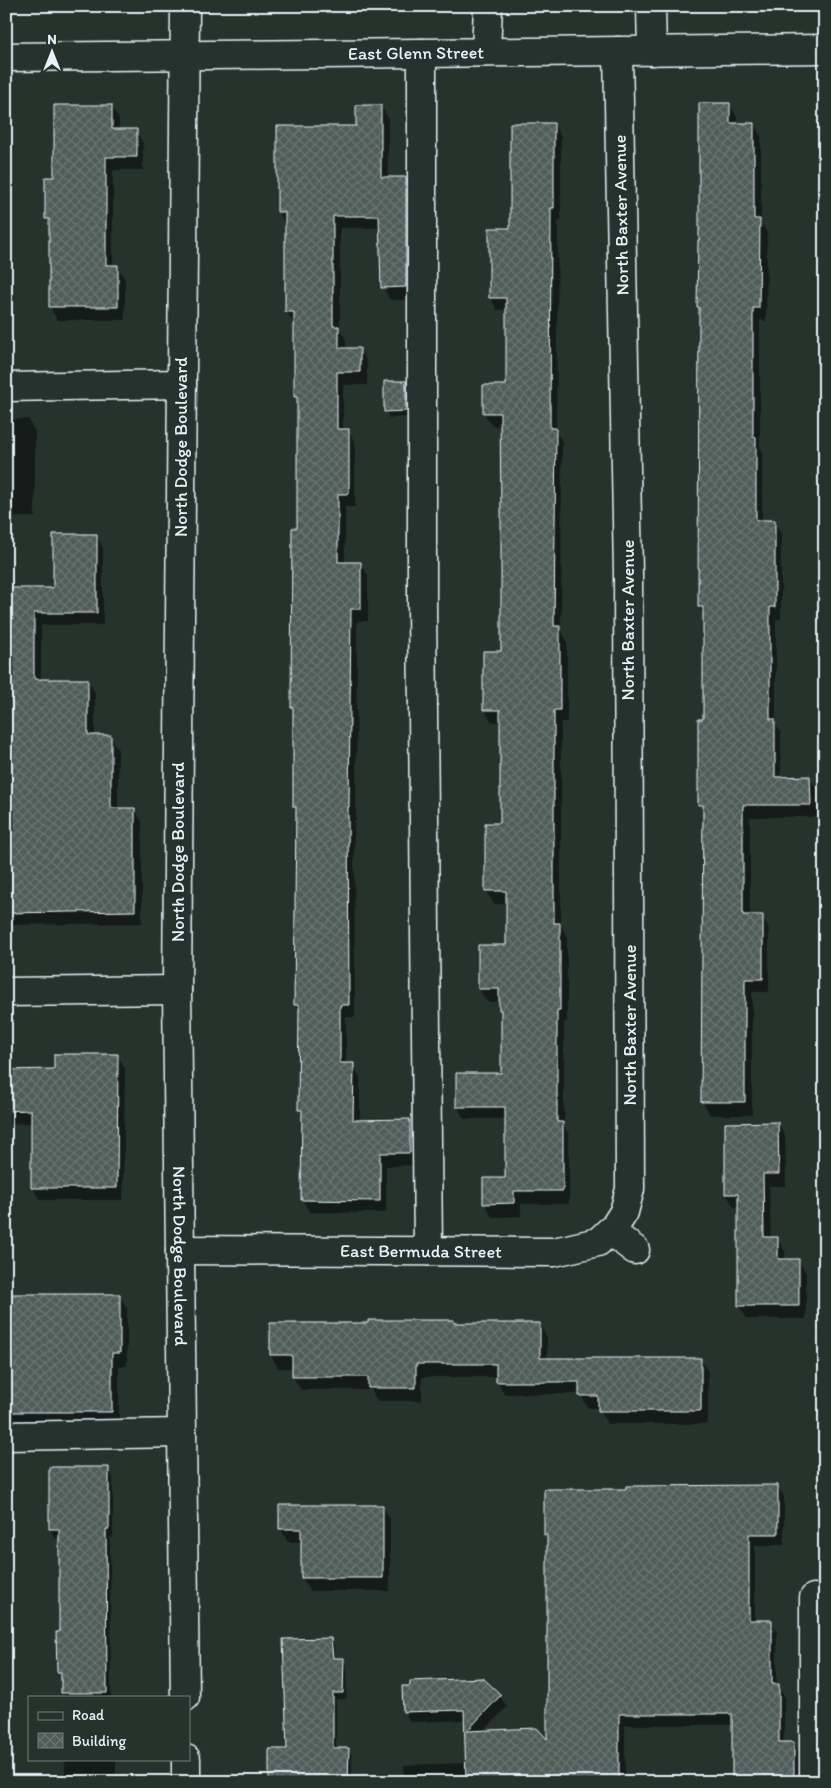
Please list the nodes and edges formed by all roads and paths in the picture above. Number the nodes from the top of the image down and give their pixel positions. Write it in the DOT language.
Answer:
graph roads {
  1 [pos="184,6"];
  2 [pos="488,6"];
  3 [pos="651,6"];
  4 [pos="825,49"];
  5 [pos="618,51"];
  6 [pos="652,51"];
  7 [pos="486,52"];
  8 [pos="422,53"];
  9 [pos="184,56"];
  10 [pos="6,57"];
  11 [pos="182,384"];
  12 [pos="6,387"];
  13 [pos="177,990"];
  14 [pos="6,992"];
  15 [pos="630,1189"];
  16 [pos="610,1230"];
  17 [pos="180,1250"];
  18 [pos="635,1250"];
  19 [pos="428,1251"];
  20 [pos="182,1433"];
  21 [pos="6,1436"];
  22 [pos="814,1598"];
  23 [pos="185,1696"];
  24 [pos="186,1760"];
  25 [pos="186,1782"];
  26 [pos="814,1782"];
  1 -- 9 [label="street, North Dodge Boulevard"];
  2 -- 7 [label="street"];
  3 -- 6 [label="street"];
  4 -- 6 [label="street, East Glenn Street"];
  5 -- 6 [label="street, East Glenn Street"];
  5 -- 7 [label="street, East Glenn Street"];
  5 -- 15 [label="street, North Baxter Avenue"];
  7 -- 8 [label="street, East Glenn Street"];
  8 -- 9 [label="street, East Glenn Street"];
  8 -- 19 [label="street"];
  9 -- 10 [label="street, East Glenn Street"];
  9 -- 11 [label="street, North Dodge Boulevard"];
  11 -- 12 [label="street"];
  11 -- 13 [label="street, North Dodge Boulevard"];
  13 -- 14 [label="street"];
  13 -- 17 [label="street, North Dodge Boulevard"];
  15 -- 16 [label="street, East Bermuda Street"];
  16 -- 18 [label="street"];
  16 -- 19 [label="street, East Bermuda Street"];
  17 -- 19 [label="street, East Bermuda Street"];
  17 -- 20 [label="street, North Dodge Boulevard"];
  20 -- 21 [label="street"];
  20 -- 23 [label="street, North Dodge Boulevard"];
  22 -- 26 [label="street"];
  24 -- 25 [label="street"];
}
